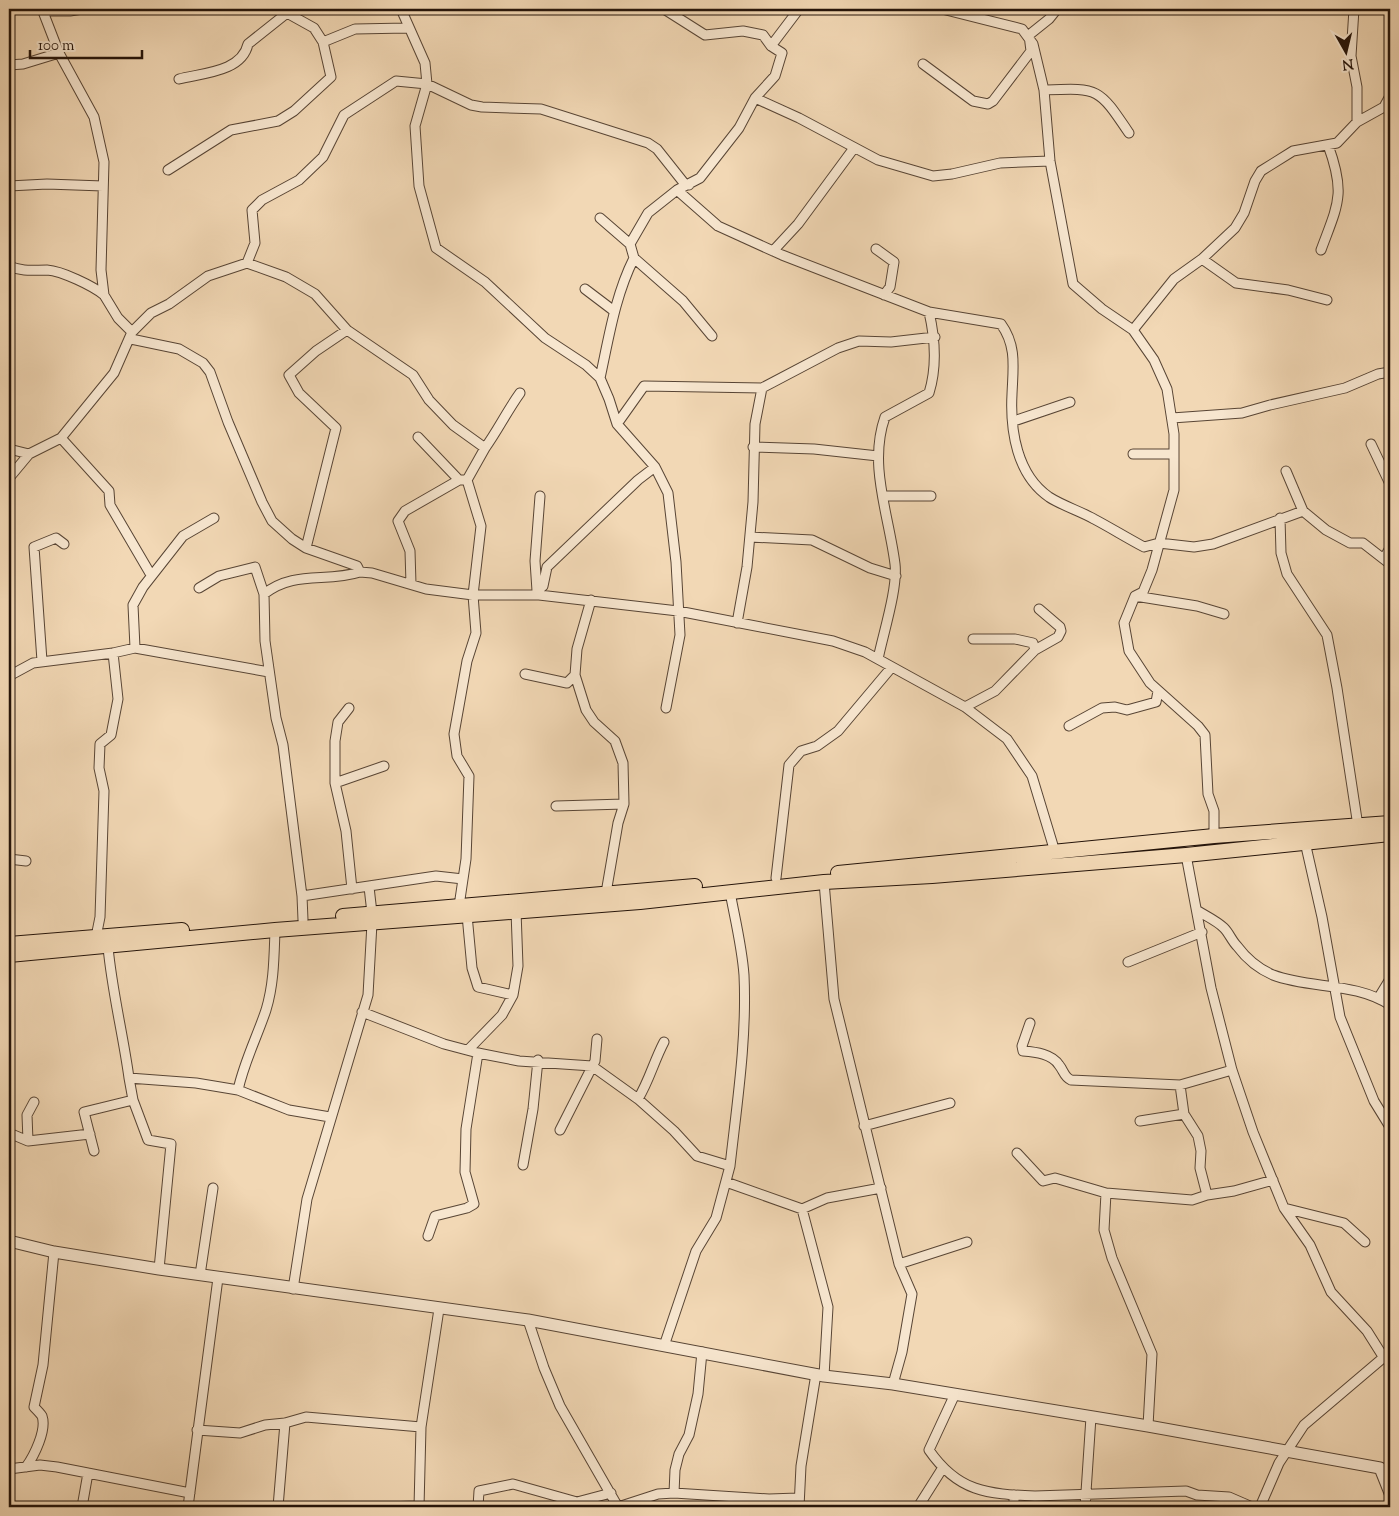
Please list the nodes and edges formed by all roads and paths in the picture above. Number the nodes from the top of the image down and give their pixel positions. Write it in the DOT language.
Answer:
graph roads {
  1 [pos="82,9"];
  2 [pos="401,9"];
  3 [pos="664,9"];
  4 [pos="799,9"];
  5 [pos="942,9"];
  6 [pos="1058,9"];
  7 [pos="1354,9"];
  8 [pos="42,10"];
  9 [pos="965,12"];
  10 [pos="407,28"];
  11 [pos="1029,35"];
  12 [pos="324,42"];
  13 [pos="771,46"];
  14 [pos="59,53"];
  15 [pos="924,64"];
  16 [pos="9,65"];
  17 [pos="179,79"];
  18 [pos="427,84"];
  19 [pos="1044,90"];
  20 [pos="1390,96"];
  21 [pos="755,98"];
  22 [pos="1387,108"];
  23 [pos="1357,122"];
  24 [pos="1129,134"];
  25 [pos="1328,145"];
  26 [pos="854,148"];
  27 [pos="1050,160"];
  28 [pos="168,170"];
  29 [pos="689,184"];
  30 [pos="9,186"];
  31 [pos="103,186"];
  32 [pos="677,190"];
  33 [pos="600,218"];
  34 [pos="630,244"];
  35 [pos="876,249"];
  36 [pos="1321,250"];
  37 [pos="773,251"];
  38 [pos="634,258"];
  39 [pos="1202,259"];
  40 [pos="247,263"];
  41 [pos="9,266"];
  42 [pos="586,289"];
  43 [pos="104,295"];
  44 [pos="884,295"];
  45 [pos="1327,300"];
  46 [pos="614,311"];
  47 [pos="929,312"];
  48 [pos="347,330"];
  49 [pos="1133,330"];
  50 [pos="132,335"];
  51 [pos="712,336"];
  52 [pos="935,338"];
  53 [pos="1390,372"];
  54 [pos="600,378"];
  55 [pos="762,388"];
  56 [pos="520,393"];
  57 [pos="1070,402"];
  58 [pos="1172,418"];
  59 [pos="1014,421"];
  60 [pos="617,424"];
  61 [pos="418,437"];
  62 [pos="61,438"];
  63 [pos="1371,444"];
  64 [pos="485,448"];
  65 [pos="753,448"];
  66 [pos="9,449"];
  67 [pos="29,454"];
  68 [pos="1133,454"];
  69 [pos="1174,454"];
  70 [pos="878,456"];
  71 [pos="655,467"];
  72 [pos="1286,471"];
  73 [pos="9,478"];
  74 [pos="463,480"];
  75 [pos="1390,484"];
  76 [pos="540,496"];
  77 [pos="883,496"];
  78 [pos="931,496"];
  79 [pos="1303,511"];
  80 [pos="214,518"];
  81 [pos="1280,518"];
  82 [pos="750,537"];
  83 [pos="1159,543"];
  84 [pos="64,544"];
  85 [pos="306,548"];
  86 [pos="1390,548"];
  87 [pos="1387,561"];
  88 [pos="360,572"];
  89 [pos="151,575"];
  90 [pos="896,576"];
  91 [pos="410,584"];
  92 [pos="199,588"];
  93 [pos="538,593"];
  94 [pos="264,594"];
  95 [pos="473,595"];
  96 [pos="1135,596"];
  97 [pos="591,600"];
  98 [pos="1039,610"];
  99 [pos="678,611"];
  100 [pos="1224,614"];
  101 [pos="737,624"];
  102 [pos="974,639"];
  103 [pos="135,648"];
  104 [pos="1035,650"];
  105 [pos="113,653"];
  106 [pos="878,659"];
  107 [pos="42,661"];
  108 [pos="890,668"];
  109 [pos="269,672"];
  110 [pos="525,674"];
  111 [pos="575,675"];
  112 [pos="9,676"];
  113 [pos="1158,691"];
  114 [pos="965,707"];
  115 [pos="349,708"];
  116 [pos="666,708"];
  117 [pos="1070,726"];
  118 [pos="384,766"];
  119 [pos="335,783"];
  120 [pos="624,804"];
  121 [pos="556,806"];
  122 [pos="1390,823"];
  123 [pos="1358,826"];
  124 [pos="1390,834"];
  125 [pos="1214,836"];
  126 [pos="1305,842"];
  127 [pos="1055,852"];
  128 [pos="1186,855"];
  129 [pos="9,859"];
  130 [pos="26,861"];
  131 [pos="776,878"];
  132 [pos="463,879"];
  133 [pos="824,882"];
  134 [pos="369,887"];
  135 [pos="352,889"];
  136 [pos="730,892"];
  137 [pos="606,894"];
  138 [pos="302,896"];
  139 [pos="463,911"];
  140 [pos="516,911"];
  141 [pos="1198,911"];
  142 [pos="372,918"];
  143 [pos="303,920"];
  144 [pos="276,930"];
  145 [pos="1202,932"];
  146 [pos="96,937"];
  147 [pos="9,944"];
  148 [pos="108,947"];
  149 [pos="9,955"];
  150 [pos="1128,962"];
  151 [pos="1390,979"];
  152 [pos="1335,986"];
  153 [pos="513,996"];
  154 [pos="1379,997"];
  155 [pos="1390,1005"];
  156 [pos="362,1012"];
  157 [pos="1030,1023"];
  158 [pos="597,1039"];
  159 [pos="664,1042"];
  160 [pos="468,1050"];
  161 [pos="478,1052"];
  162 [pos="538,1060"];
  163 [pos="592,1066"];
  164 [pos="1232,1070"];
  165 [pos="129,1078"];
  166 [pos="1180,1085"];
  167 [pos="238,1090"];
  168 [pos="638,1099"];
  169 [pos="133,1100"];
  170 [pos="34,1102"];
  171 [pos="950,1103"];
  172 [pos="1184,1114"];
  173 [pos="330,1117"];
  174 [pos="1140,1121"];
  175 [pos="864,1126"];
  176 [pos="1390,1127"];
  177 [pos="560,1130"];
  178 [pos="9,1133"];
  179 [pos="90,1134"];
  180 [pos="28,1141"];
  181 [pos="94,1152"];
  182 [pos="1017,1153"];
  183 [pos="523,1165"];
  184 [pos="730,1166"];
  185 [pos="1273,1180"];
  186 [pos="726,1182"];
  187 [pos="213,1188"];
  188 [pos="881,1188"];
  189 [pos="1106,1193"];
  190 [pos="1207,1195"];
  191 [pos="1284,1208"];
  192 [pos="802,1209"];
  193 [pos="428,1236"];
  194 [pos="9,1241"];
  195 [pos="967,1242"];
  196 [pos="1365,1242"];
  197 [pos="54,1252"];
  198 [pos="899,1264"];
  199 [pos="159,1269"];
  200 [pos="200,1275"];
  201 [pos="218,1278"];
  202 [pos="294,1289"];
  203 [pos="439,1309"];
  204 [pos="528,1320"];
  205 [pos="664,1346"];
  206 [pos="702,1352"];
  207 [pos="1387,1355"];
  208 [pos="820,1375"];
  209 [pos="893,1384"];
  210 [pos="955,1394"];
  211 [pos="1091,1417"];
  212 [pos="285,1423"];
  213 [pos="1148,1426"];
  214 [pos="421,1427"];
  215 [pos="197,1430"];
  216 [pos="1287,1450"];
  217 [pos="26,1467"];
  218 [pos="9,1469"];
  219 [pos="942,1469"];
  220 [pos="1385,1469"];
  221 [pos="88,1473"];
  222 [pos="190,1493"];
  223 [pos="611,1493"];
  224 [pos="674,1493"];
  225 [pos="1390,1493"];
  226 [pos="1085,1494"];
  227 [pos="1014,1495"];
  228 [pos="799,1503"];
  229 [pos="82,1507"];
  230 [pos="188,1507"];
  231 [pos="278,1507"];
  232 [pos="382,1507"];
  233 [pos="419,1507"];
  234 [pos="478,1507"];
  235 [pos="618,1507"];
  236 [pos="918,1507"];
  237 [pos="1014,1507"];
  238 [pos="1085,1507"];
  239 [pos="1252,1507"];
  240 [pos="1260,1507"];
  1 -- 8 [label="street"];
  2 -- 10 [label="street"];
  3 -- 13 [label="street"];
  4 -- 13 [label="street"];
  5 -- 9 [label="street"];
  6 -- 11 [label="street"];
  7 -- 23 [label="street"];
  8 -- 14 [label="street"];
  9 -- 11 [label="street"];
  10 -- 12 [label="street"];
  10 -- 18 [label="street"];
  11 -- 15 [label="street"];
  11 -- 19 [label="street"];
  12 -- 17 [label="street"];
  12 -- 28 [label="street"];
  13 -- 21 [label="street"];
  14 -- 16 [label="street"];
  14 -- 31 [label="street"];
  18 -- 29 [label="street"];
  18 -- 40 [label="street"];
  18 -- 54 [label="street"];
  19 -- 24 [label="street"];
  19 -- 27 [label="street"];
  20 -- 22 [label="street"];
  21 -- 26 [label="street"];
  21 -- 29 [label="street"];
  22 -- 23 [label="street"];
  23 -- 25 [label="street"];
  25 -- 36 [label="street"];
  25 -- 39 [label="street"];
  26 -- 27 [label="street"];
  26 -- 37 [label="street"];
  27 -- 49 [label="street"];
  29 -- 32 [label="street"];
  30 -- 31 [label="street"];
  31 -- 43 [label="street"];
  32 -- 34 [label="street"];
  32 -- 37 [label="street"];
  33 -- 34 [label="street"];
  34 -- 38 [label="street"];
  35 -- 44 [label="street"];
  37 -- 44 [label="street"];
  38 -- 46 [label="street"];
  38 -- 51 [label="street"];
  39 -- 45 [label="street"];
  39 -- 49 [label="street"];
  40 -- 48 [label="street"];
  40 -- 50 [label="street"];
  41 -- 43 [label="street"];
  42 -- 46 [label="street"];
  43 -- 50 [label="street"];
  44 -- 47 [label="street"];
  46 -- 54 [label="street"];
  47 -- 52 [label="street"];
  47 -- 59 [label="street"];
  48 -- 64 [label="street"];
  48 -- 85 [label="street"];
  49 -- 58 [label="street"];
  50 -- 62 [label="street"];
  50 -- 85 [label="street"];
  52 -- 55 [label="street"];
  52 -- 70 [label="street"];
  53 -- 58 [label="street"];
  54 -- 60 [label="street"];
  55 -- 60 [label="street"];
  55 -- 65 [label="street"];
  56 -- 64 [label="street"];
  57 -- 59 [label="street"];
  58 -- 69 [label="street"];
  59 -- 83 [label="street"];
  60 -- 71 [label="street"];
  61 -- 74 [label="street"];
  62 -- 67 [label="street"];
  62 -- 89 [label="street"];
  63 -- 75 [label="street"];
  64 -- 74 [label="street"];
  65 -- 70 [label="street"];
  65 -- 82 [label="street"];
  66 -- 67 [label="street"];
  67 -- 73 [label="street"];
  68 -- 69 [label="street"];
  69 -- 83 [label="street"];
  70 -- 77 [label="street"];
  71 -- 93 [label="street"];
  71 -- 99 [label="street"];
  72 -- 79 [label="street"];
  74 -- 91 [label="street"];
  74 -- 95 [label="street"];
  76 -- 93 [label="street"];
  77 -- 78 [label="street"];
  77 -- 90 [label="street"];
  79 -- 81 [label="street"];
  79 -- 87 [label="street"];
  80 -- 89 [label="street"];
  81 -- 83 [label="street"];
  81 -- 123 [label="street"];
  82 -- 90 [label="street"];
  82 -- 101 [label="street"];
  83 -- 96 [label="street"];
  84 -- 107 [label="street"];
  85 -- 88 [label="street"];
  86 -- 87 [label="street"];
  88 -- 91 [label="street"];
  88 -- 94 [label="street"];
  89 -- 103 [label="street"];
  90 -- 106 [label="street"];
  91 -- 95 [label="street"];
  92 -- 94 [label="street"];
  93 -- 95 [label="street"];
  93 -- 97 [label="street"];
  94 -- 109 [label="street"];
  95 -- 132 [label="street"];
  96 -- 100 [label="street"];
  96 -- 113 [label="street"];
  97 -- 99 [label="street"];
  97 -- 111 [label="street"];
  98 -- 104 [label="street"];
  99 -- 101 [label="street"];
  99 -- 116 [label="street"];
  101 -- 106 [label="street"];
  102 -- 104 [label="street"];
  103 -- 105 [label="street"];
  103 -- 109 [label="street"];
  104 -- 114 [label="street"];
  105 -- 107 [label="street"];
  105 -- 146 [label="street"];
  106 -- 108 [label="street"];
  107 -- 112 [label="street"];
  108 -- 114 [label="street"];
  108 -- 131 [label="street"];
  109 -- 138 [label="street"];
  110 -- 111 [label="street"];
  111 -- 120 [label="street"];
  113 -- 117 [label="street"];
  113 -- 125 [label="street"];
  114 -- 127 [label="street"];
  115 -- 119 [label="street"];
  118 -- 119 [label="street"];
  119 -- 135 [label="street"];
  120 -- 121 [label="street"];
  120 -- 137 [label="street"];
  122 -- 123 [label="highway"];
  123 -- 125 [label="highway"];
  124 -- 126 [label="highway"];
  125 -- 127 [label="highway"];
  126 -- 128 [label="highway"];
  126 -- 152 [label="street"];
  127 -- 131 [label="highway"];
  128 -- 133 [label="highway"];
  128 -- 141 [label="street"];
  129 -- 130 [label="street"];
  131 -- 137 [label="highway"];
  132 -- 134 [label="street"];
  132 -- 139 [label="street"];
  133 -- 136 [label="highway"];
  133 -- 175 [label="street"];
  134 -- 135 [label="street"];
  134 -- 142 [label="street"];
  135 -- 138 [label="street"];
  136 -- 140 [label="highway"];
  136 -- 184 [label="street"];
  137 -- 139 [label="highway"];
  138 -- 143 [label="street"];
  139 -- 140 [label="highway"];
  139 -- 142 [label="highway"];
  139 -- 153 [label="street"];
  140 -- 153 [label="street"];
  141 -- 145 [label="street"];
  141 -- 152 [label="street"];
  142 -- 143 [label="highway"];
  142 -- 144 [label="highway"];
  142 -- 156 [label="street"];
  143 -- 146 [label="highway"];
  144 -- 148 [label="highway"];
  144 -- 167 [label="street"];
  145 -- 150 [label="street"];
  145 -- 164 [label="street"];
  146 -- 147 [label="highway"];
  148 -- 149 [label="highway"];
  148 -- 165 [label="street"];
  151 -- 154 [label="street"];
  152 -- 154 [label="street"];
  152 -- 176 [label="street"];
  153 -- 160 [label="street"];
  154 -- 155 [label="street"];
  156 -- 160 [label="street"];
  156 -- 173 [label="street"];
  157 -- 166 [label="street"];
  158 -- 163 [label="street"];
  159 -- 168 [label="street"];
  160 -- 161 [label="street"];
  161 -- 162 [label="street"];
  161 -- 193 [label="street"];
  162 -- 163 [label="street"];
  162 -- 183 [label="street"];
  163 -- 168 [label="street"];
  163 -- 177 [label="street"];
  164 -- 166 [label="street"];
  164 -- 185 [label="street"];
  165 -- 167 [label="street"];
  165 -- 169 [label="street"];
  166 -- 172 [label="street"];
  167 -- 173 [label="street"];
  168 -- 184 [label="street"];
  169 -- 179 [label="street"];
  169 -- 199 [label="street"];
  170 -- 180 [label="street"];
  171 -- 175 [label="street"];
  172 -- 174 [label="street"];
  172 -- 190 [label="street"];
  173 -- 202 [label="street"];
  175 -- 188 [label="street"];
  178 -- 180 [label="street"];
  179 -- 180 [label="street"];
  179 -- 181 [label="street"];
  182 -- 189 [label="street"];
  184 -- 186 [label="street"];
  185 -- 190 [label="street"];
  185 -- 191 [label="street"];
  186 -- 192 [label="street"];
  186 -- 205 [label="street"];
  187 -- 200 [label="street"];
  188 -- 192 [label="street"];
  188 -- 198 [label="street"];
  189 -- 190 [label="street"];
  189 -- 213 [label="street"];
  191 -- 196 [label="street"];
  191 -- 207 [label="street"];
  192 -- 208 [label="street"];
  194 -- 197 [label="street"];
  195 -- 198 [label="street"];
  197 -- 199 [label="street"];
  197 -- 217 [label="street"];
  198 -- 209 [label="street"];
  199 -- 200 [label="street"];
  200 -- 201 [label="street"];
  201 -- 202 [label="street"];
  201 -- 215 [label="street"];
  202 -- 203 [label="street"];
  203 -- 204 [label="street"];
  203 -- 214 [label="street"];
  204 -- 205 [label="street"];
  204 -- 223 [label="street"];
  205 -- 206 [label="street"];
  206 -- 208 [label="street"];
  206 -- 224 [label="street"];
  207 -- 216 [label="street"];
  208 -- 209 [label="street"];
  208 -- 228 [label="street"];
  209 -- 210 [label="street"];
  210 -- 211 [label="street"];
  210 -- 219 [label="street"];
  211 -- 213 [label="street"];
  211 -- 226 [label="street"];
  212 -- 214 [label="street"];
  212 -- 215 [label="street"];
  212 -- 231 [label="street"];
  213 -- 216 [label="street"];
  214 -- 233 [label="street"];
  215 -- 222 [label="street"];
  216 -- 220 [label="street"];
  216 -- 240 [label="street"];
  217 -- 218 [label="street"];
  217 -- 221 [label="street"];
  219 -- 227 [label="street"];
  219 -- 236 [label="street"];
  220 -- 225 [label="street"];
  221 -- 222 [label="street"];
  221 -- 229 [label="street"];
  222 -- 230 [label="street"];
  223 -- 234 [label="street"];
  223 -- 235 [label="street"];
  224 -- 228 [label="street"];
  224 -- 235 [label="street"];
  226 -- 227 [label="street"];
  226 -- 238 [label="street"];
  226 -- 239 [label="street"];
  227 -- 237 [label="street"];
  232 -- 233 [label="street"];
}
